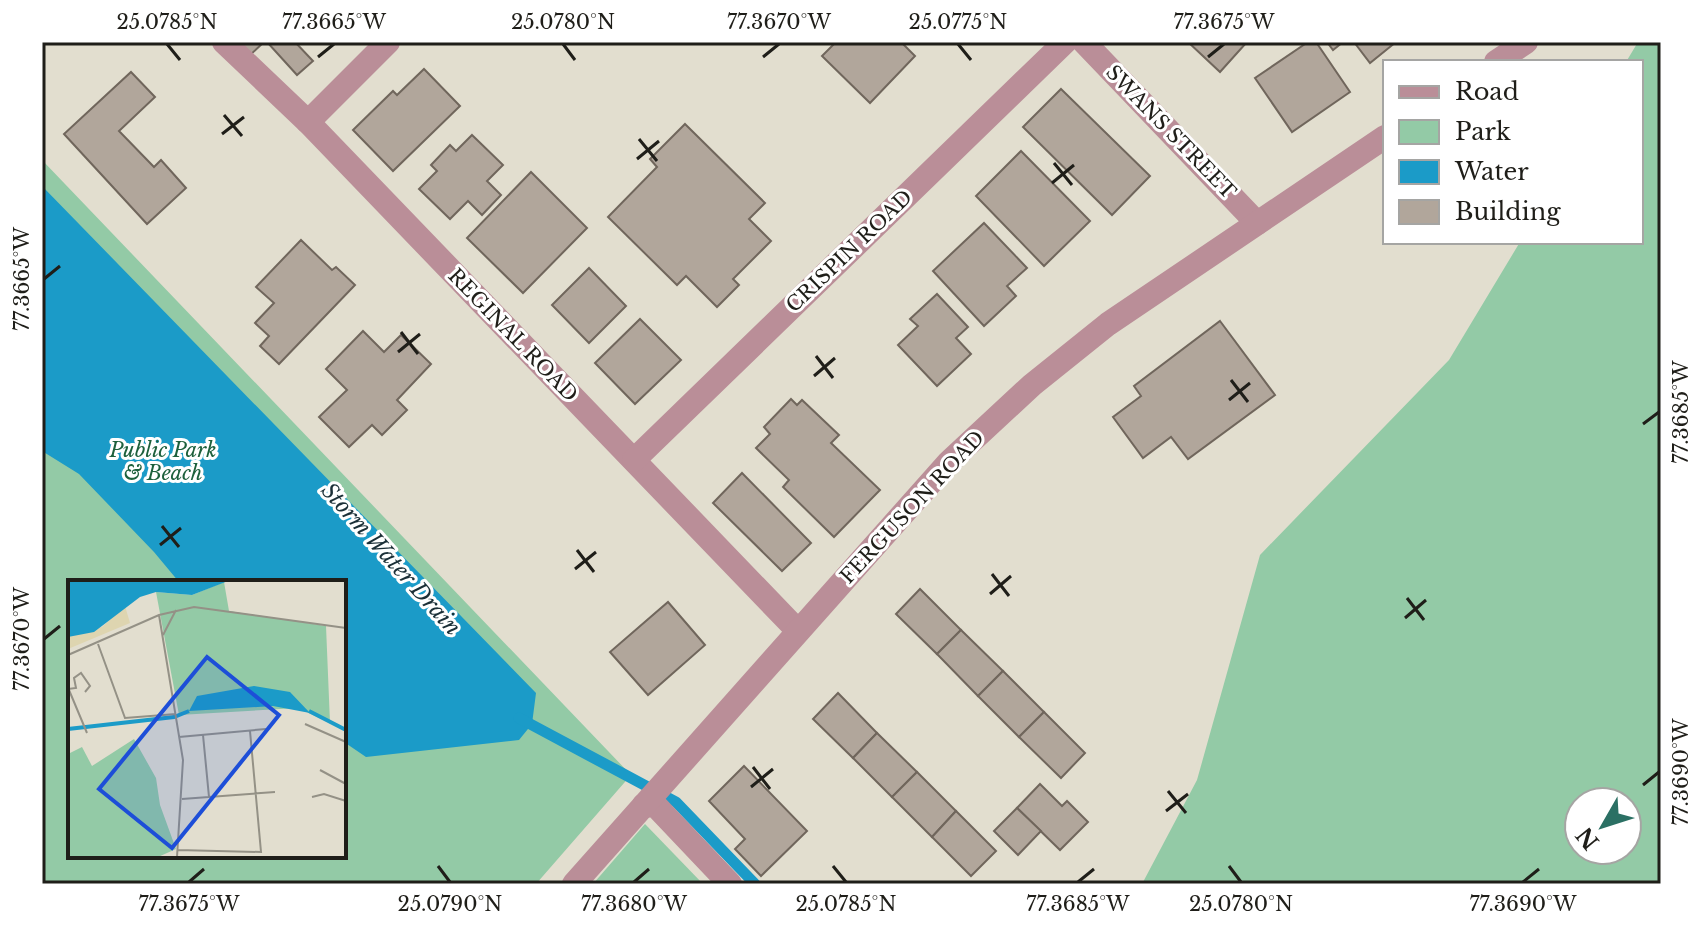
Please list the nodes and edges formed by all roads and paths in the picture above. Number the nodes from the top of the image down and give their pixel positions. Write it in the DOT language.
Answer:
graph roads {
  1 [pos="224,42"];
  2 [pos="388,42"];
  3 [pos="1065,42"];
  4 [pos="1084,42"];
  5 [pos="1526,42"];
  6 [pos="1499,60"];
  7 [pos="308,122"];
  8 [pos="1383,138"];
  9 [pos="1257,223"];
  10 [pos="634,460"];
  11 [pos="798,631"];
  12 [pos="644,805"];
  13 [pos="574,884"];
  14 [pos="730,884"];
  1 -- 7 [label="street, REGINAL ROAD"];
  2 -- 7 [label="street"];
  3 -- 10 [label="street, CRISPIN ROAD"];
  4 -- 9 [label="street, SWANS STREET"];
  5 -- 6 [label="street"];
  7 -- 10 [label="street, REGINAL ROAD"];
  8 -- 9 [label="street, FERGUSON ROAD"];
  9 -- 11 [label="street, FERGUSON ROAD"];
  10 -- 11 [label="street, REGINAL ROAD"];
  11 -- 12 [label="street, FERGUSON ROAD"];
  12 -- 13 [label="street, FERGUSON ROAD"];
  12 -- 14 [label="street"];
}
